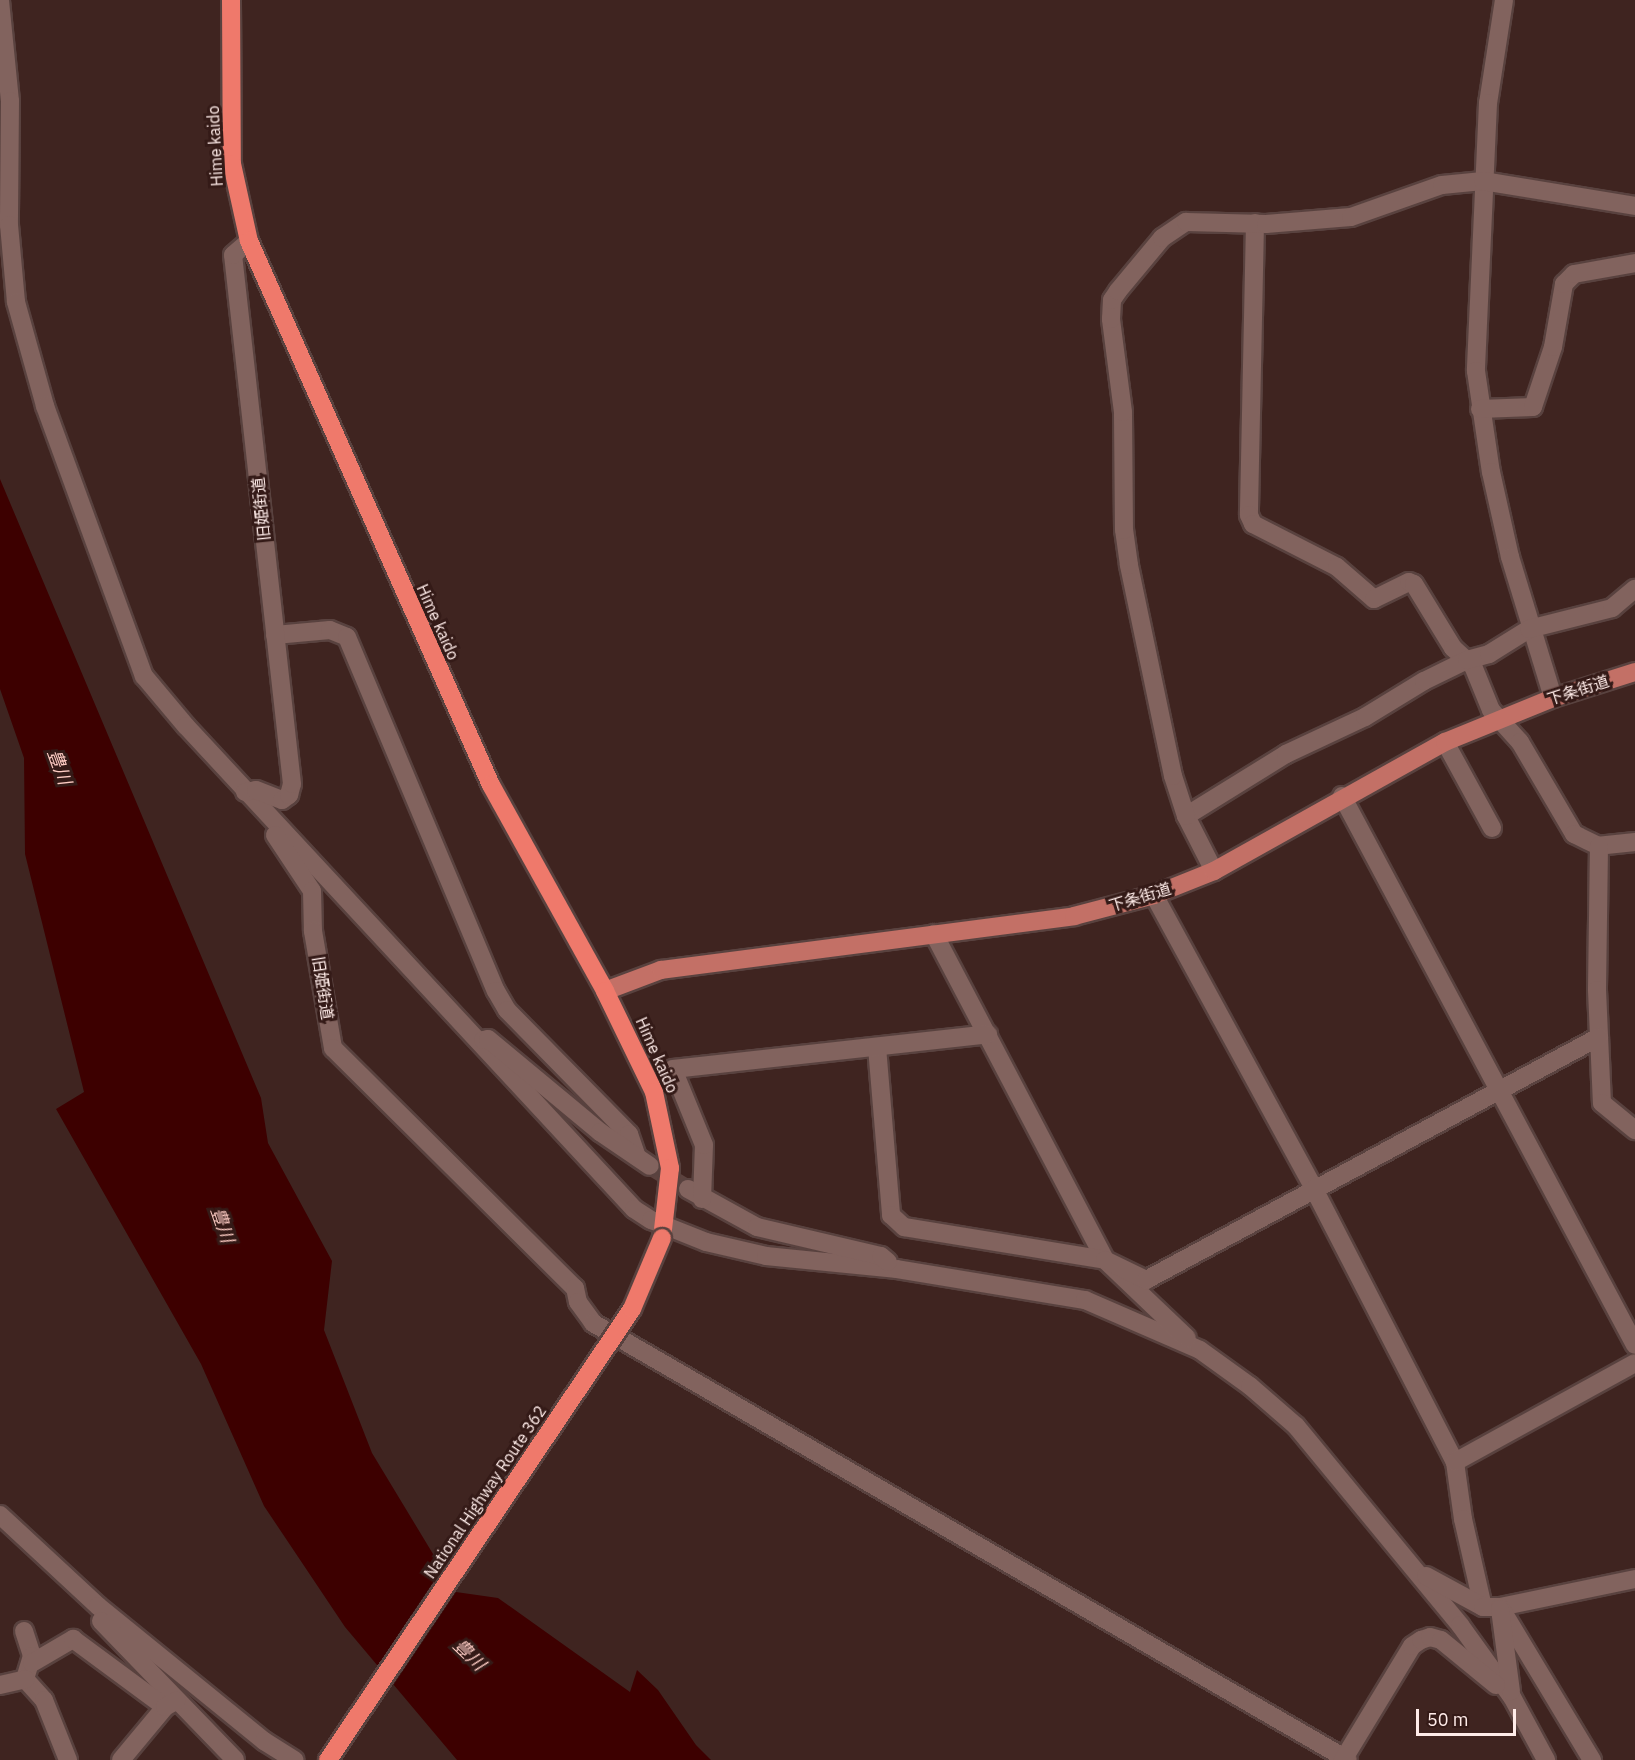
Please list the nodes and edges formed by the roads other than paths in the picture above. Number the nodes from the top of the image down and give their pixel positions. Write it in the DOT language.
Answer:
graph roads {
  1 [pos="12,0"];
  2 [pos="231,0"];
  3 [pos="1504,0"];
  4 [pos="0,1"];
  5 [pos="5,31"];
  6 [pos="1483,181"];
  7 [pos="1635,206"];
  8 [pos="1255,223"];
  9 [pos="249,241"];
  10 [pos="1635,263"];
  11 [pos="1480,409"];
  12 [pos="1635,589"];
  13 [pos="1529,628"];
  14 [pos="275,635"];
  15 [pos="1467,660"];
  16 [pos="1635,672"];
  17 [pos="1553,698"];
  18 [pos="1499,718"];
  19 [pos="1445,742"];
  20 [pos="245,792"];
  21 [pos="1342,796"];
  22 [pos="267,815"];
  23 [pos="1186,816"];
  24 [pos="1492,828"];
  25 [pos="1635,842"];
  26 [pos="1599,846"];
  27 [pos="1214,871"];
  28 [pos="1154,895"];
  29 [pos="934,934"];
  30 [pos="605,991"];
  31 [pos="988,1034"];
  32 [pos="1599,1037"];
  33 [pos="476,1040"];
  34 [pos="877,1047"];
  35 [pos="1497,1090"];
  36 [pos="1635,1130"];
  37 [pos="1314,1190"];
  38 [pos="663,1233"];
  39 [pos="1105,1260"];
  40 [pos="897,1269"];
  41 [pos="1635,1345"];
  42 [pos="1200,1350"];
  43 [pos="1635,1363"];
  44 [pos="1455,1462"];
  45 [pos="0,1515"];
  46 [pos="1414,1569"];
  47 [pos="1635,1579"];
  48 [pos="98,1606"];
  49 [pos="1491,1607"];
  50 [pos="24,1631"];
  51 [pos="28,1671"];
  52 [pos="0,1685"];
  53 [pos="1508,1691"];
  54 [pos="173,1703"];
  55 [pos="1345,1759"];
  56 [pos="68,1760"];
  57 [pos="121,1760"];
  58 [pos="235,1760"];
  59 [pos="295,1760"];
  60 [pos="328,1760"];
  61 [pos="1546,1760"];
  62 [pos="1592,1760"];
  1 -- 5 [label="street"];
  2 -- 9 [label="highway, Hime kaido"];
  3 -- 6 [label="street"];
  4 -- 5 [label="street"];
  5 -- 20 [label="street"];
  6 -- 7 [label="street"];
  6 -- 8 [label="street"];
  6 -- 11 [label="street"];
  8 -- 15 [label="street"];
  8 -- 23 [label="street"];
  9 -- 14 [label="street, 旧姫街道"];
  9 -- 30 [label="highway, Hime kaido"];
  10 -- 11 [label="street"];
  11 -- 13 [label="street"];
  12 -- 13 [label="street"];
  13 -- 15 [label="street"];
  13 -- 17 [label="street"];
  14 -- 20 [label="street, 旧姫街道"];
  14 -- 33 [label="street"];
  15 -- 18 [label="street"];
  15 -- 23 [label="street"];
  16 -- 17 [label="main road, 下条街道"];
  17 -- 18 [label="main road, 下条街道"];
  18 -- 19 [label="main road, 下条街道"];
  18 -- 26 [label="street"];
  19 -- 21 [label="main road, 下条街道"];
  19 -- 24 [label="street"];
  20 -- 22 [label="street"];
  21 -- 27 [label="main road, 下条街道"];
  21 -- 35 [label="street"];
  22 -- 33 [label="street"];
  22 -- 55 [label="street, 旧姫街道"];
  23 -- 27 [label="street"];
  25 -- 26 [label="street"];
  26 -- 32 [label="street"];
  27 -- 28 [label="main road, 下条街道"];
  28 -- 29 [label="main road, 下条街道"];
  28 -- 37 [label="street"];
  29 -- 30 [label="main road, 下条街道"];
  29 -- 31 [label="street"];
  30 -- 38 [label="highway, Hime kaido"];
  31 -- 34 [label="street"];
  31 -- 39 [label="street"];
  32 -- 35 [label="street"];
  32 -- 36 [label="street"];
  33 -- 38 [label="street"];
  34 -- 39 [label="street"];
  34 -- 40 [label="street"];
  35 -- 37 [label="street"];
  35 -- 41 [label="street"];
  37 -- 39 [label="street"];
  37 -- 44 [label="street"];
  38 -- 40 [label="street"];
  38 -- 60 [label="highway, National Highway Route 362, bridge"];
  39 -- 42 [label="street"];
  40 -- 42 [label="street"];
  42 -- 46 [label="street"];
  43 -- 44 [label="street"];
  44 -- 49 [label="street"];
  45 -- 48 [label="street"];
  46 -- 49 [label="street"];
  46 -- 53 [label="street"];
  47 -- 49 [label="street"];
  48 -- 54 [label="street"];
  48 -- 59 [label="street"];
  49 -- 53 [label="street"];
  49 -- 62 [label="street"];
  50 -- 51 [label="street"];
  51 -- 52 [label="street"];
  51 -- 54 [label="street"];
  51 -- 56 [label="street"];
  53 -- 55 [label="street"];
  53 -- 61 [label="street"];
  54 -- 57 [label="street"];
  54 -- 58 [label="street"];
}
